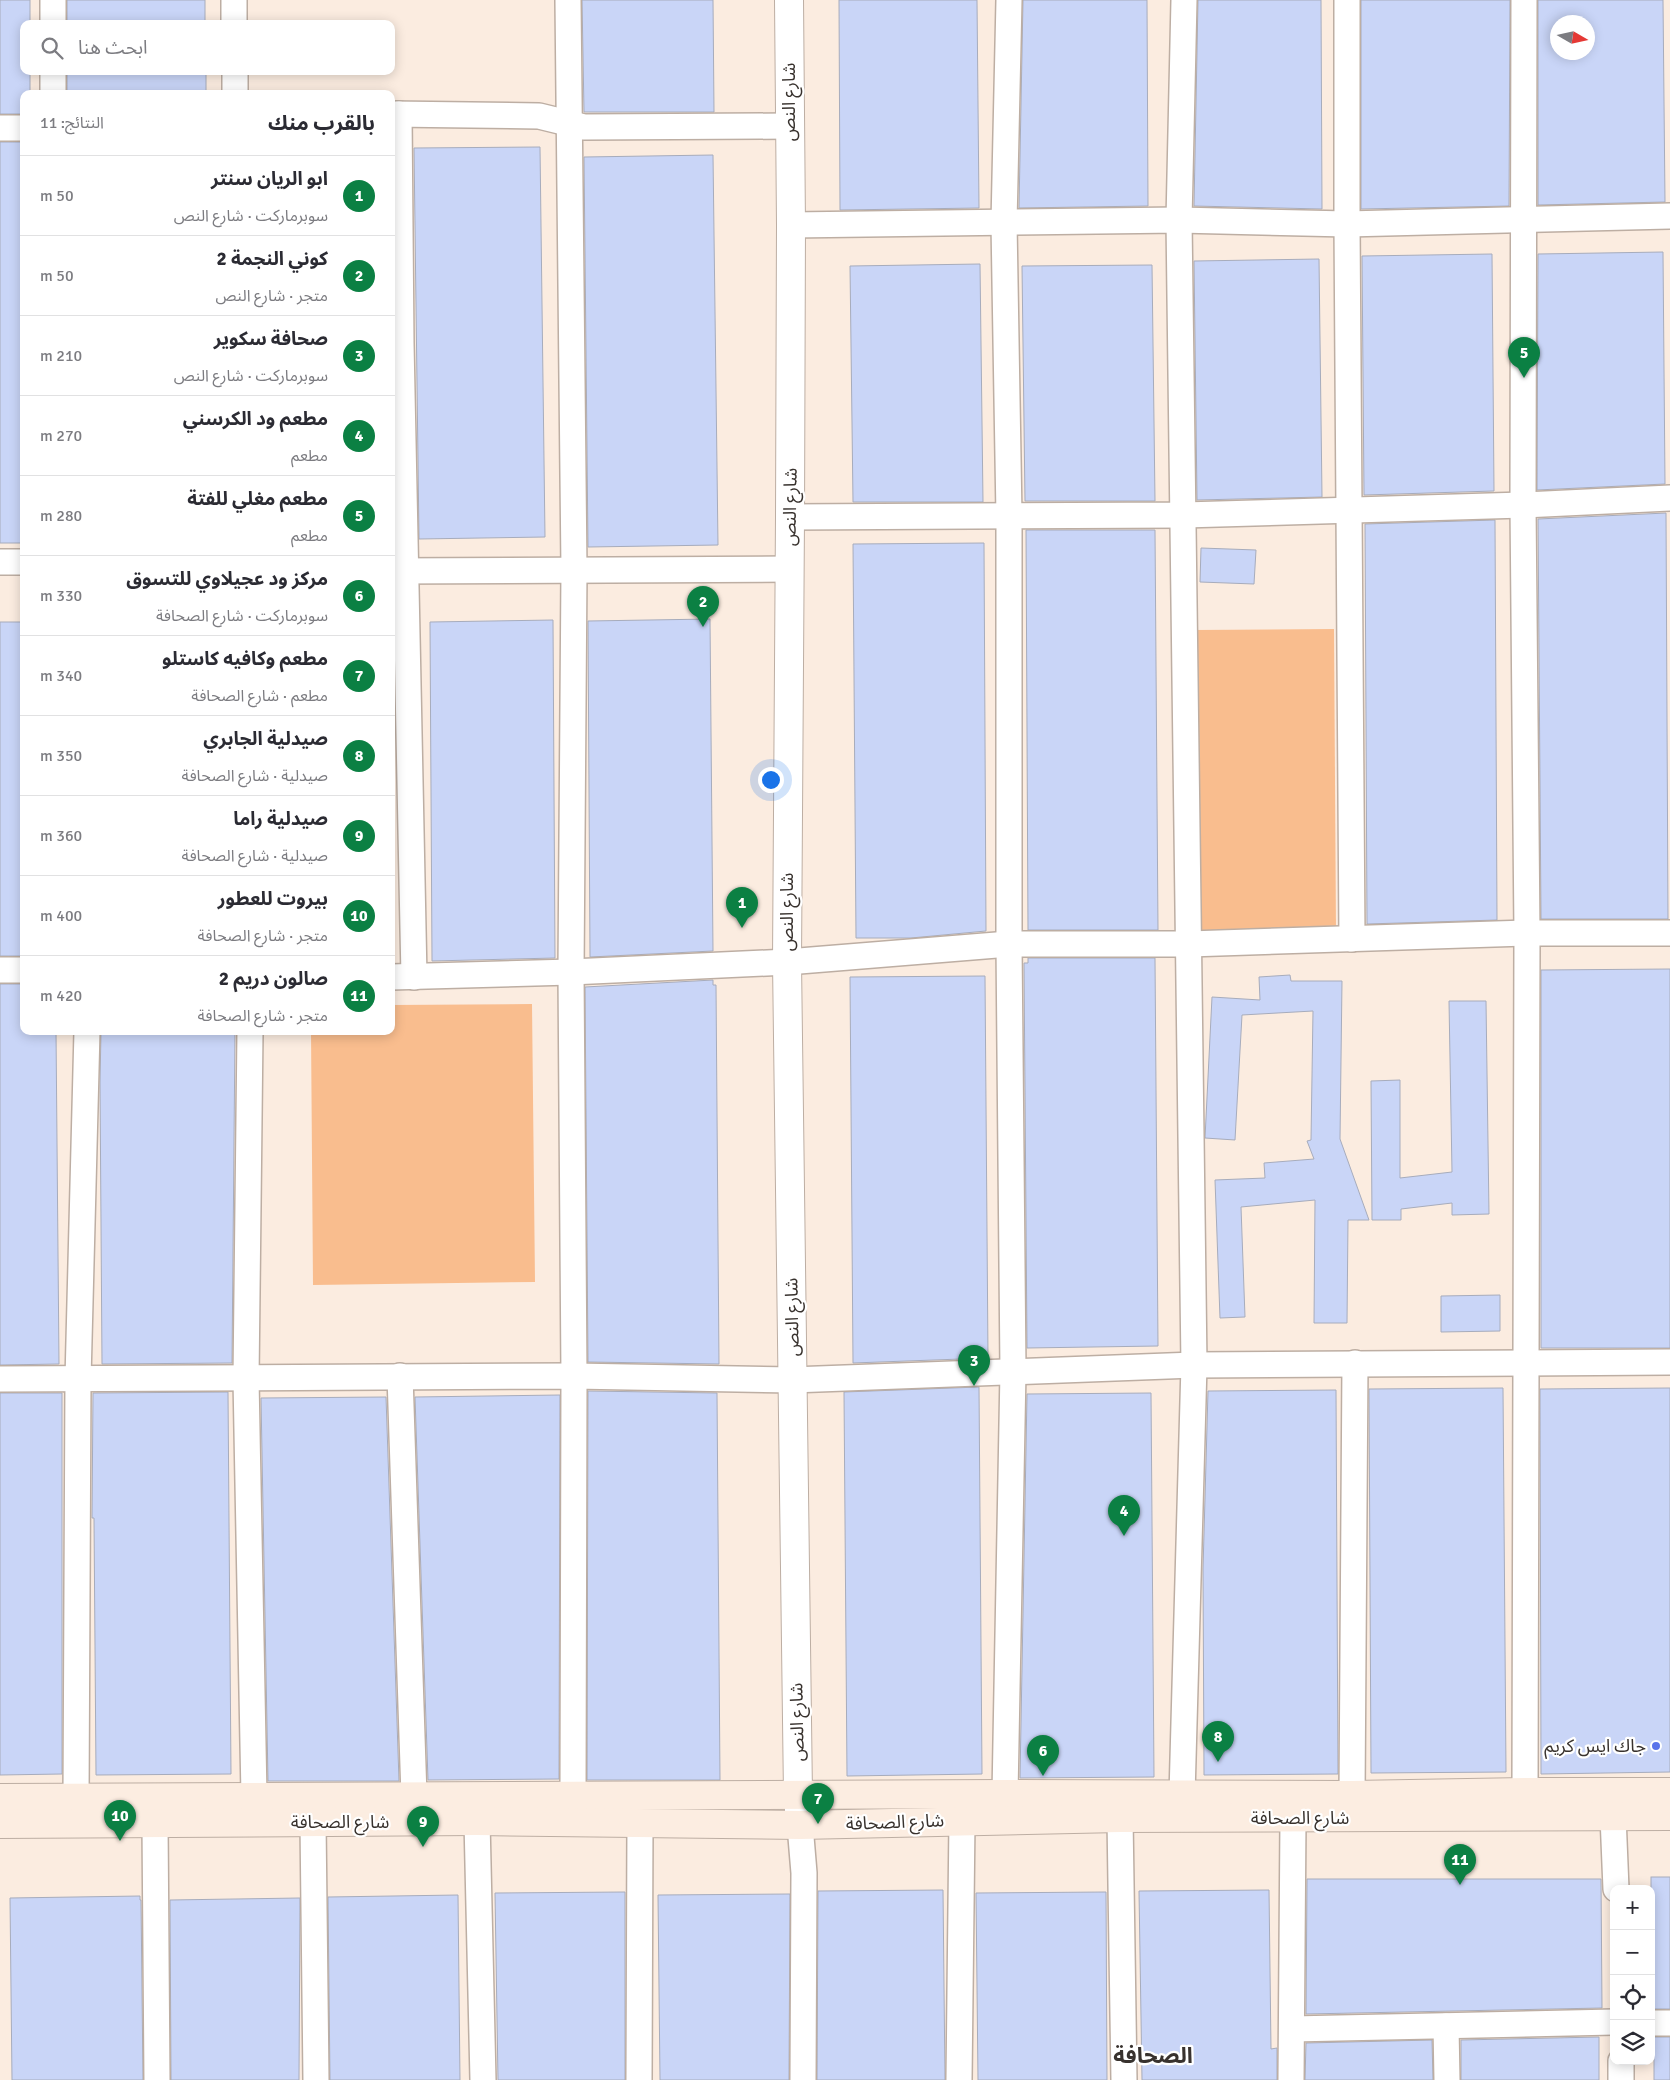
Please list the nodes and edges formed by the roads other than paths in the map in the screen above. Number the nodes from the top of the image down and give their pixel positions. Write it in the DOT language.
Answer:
graph roads {
  1 [pos="53,0"];
  2 [pos="234,0"];
  3 [pos="568,0"];
  4 [pos="789,0"];
  5 [pos="1008,0"];
  6 [pos="1184,0"];
  7 [pos="1347,0"];
  8 [pos="1524,0"];
  9 [pos="53,20"];
  10 [pos="234,20"];
  11 [pos="53,75"];
  12 [pos="235,75"];
  13 [pos="53,90"];
  14 [pos="236,90"];
  15 [pos="395,114"];
  16 [pos="570,123"];
  17 [pos="789,126"];
  18 [pos="0,128"];
  19 [pos="20,128"];
  20 [pos="1670,216"];
  21 [pos="1179,220"];
  22 [pos="1523,220"];
  23 [pos="1004,223"];
  24 [pos="1346,224"];
  25 [pos="791,225"];
  26 [pos="1670,498"];
  27 [pos="1523,505"];
  28 [pos="1348,510"];
  29 [pos="1184,515"];
  30 [pos="1009,516"];
  31 [pos="790,517"];
  32 [pos="0,562"];
  33 [pos="20,562"];
  34 [pos="789,569"];
  35 [pos="574,570"];
  36 [pos="398,571"];
  37 [pos="1670,933"];
  38 [pos="1527,934"];
  39 [pos="1352,939"];
  40 [pos="1009,944"];
  41 [pos="1190,944"];
  42 [pos="786,962"];
  43 [pos="0,970"];
  44 [pos="20,970"];
  45 [pos="571,972"];
  46 [pos="403,977"];
  47 [pos="87,1035"];
  48 [pos="250,1035"];
  49 [pos="1670,1362"];
  50 [pos="1355,1363"];
  51 [pos="1526,1363"];
  52 [pos="1194,1365"];
  53 [pos="1013,1371"];
  54 [pos="400,1376"];
  55 [pos="574,1376"];
  56 [pos="0,1379"];
  57 [pos="78,1379"];
  58 [pos="246,1379"];
  59 [pos="792,1380"];
  60 [pos="1525,1792"];
  61 [pos="1670,1792"];
  62 [pos="1005,1794"];
  63 [pos="573,1795"];
  64 [pos="798,1795"];
  65 [pos="1182,1795"];
  66 [pos="1352,1795"];
  67 [pos="254,1796"];
  68 [pos="414,1796"];
  69 [pos="0,1798"];
  70 [pos="76,1799"];
  71 [pos="1613,1816"];
  72 [pos="1670,1816"];
  73 [pos="1120,1818"];
  74 [pos="1293,1818"];
  75 [pos="962,1820"];
  76 [pos="477,1821"];
  77 [pos="313,1822"];
  78 [pos="640,1822"];
  79 [pos="155,1823"];
  80 [pos="0,1824"];
  81 [pos="800,1825"];
  82 [pos="1616,1885"];
  83 [pos="1610,2022"];
  84 [pos="1655,2023"];
  85 [pos="1670,2023"];
  86 [pos="1446,2026"];
  87 [pos="1292,2029"];
  88 [pos="1621,2065"];
  89 [pos="157,2080"];
  90 [pos="316,2080"];
  91 [pos="483,2080"];
  92 [pos="639,2080"];
  93 [pos="803,2080"];
  94 [pos="959,2080"];
  95 [pos="1124,2080"];
  96 [pos="1291,2080"];
  97 [pos="1447,2080"];
  98 [pos="1621,2080"];
  1 -- 9 [label="street"];
  2 -- 10 [label="street"];
  3 -- 16 [label="street"];
  4 -- 17 [label="street, شارع النص"];
  5 -- 23 [label="street"];
  6 -- 21 [label="street"];
  7 -- 24 [label="street"];
  8 -- 22 [label="street"];
  11 -- 13 [label="street"];
  12 -- 14 [label="street"];
  15 -- 16 [label="street"];
  15 -- 36 [label="street"];
  16 -- 17 [label="street"];
  16 -- 35 [label="street"];
  17 -- 25 [label="street, شارع النص"];
  18 -- 19 [label="street"];
  20 -- 22 [label="street"];
  21 -- 23 [label="street"];
  21 -- 24 [label="street"];
  21 -- 29 [label="street"];
  22 -- 24 [label="street"];
  22 -- 27 [label="street"];
  23 -- 25 [label="street"];
  23 -- 30 [label="street"];
  24 -- 28 [label="street"];
  25 -- 31 [label="street, شارع النص"];
  26 -- 27 [label="street"];
  27 -- 28 [label="street"];
  27 -- 38 [label="street"];
  28 -- 29 [label="street"];
  28 -- 39 [label="street"];
  29 -- 30 [label="street"];
  29 -- 41 [label="street"];
  30 -- 31 [label="street"];
  30 -- 40 [label="street"];
  31 -- 34 [label="street, شارع النص"];
  32 -- 33 [label="street"];
  34 -- 35 [label="street"];
  34 -- 42 [label="street, شارع النص"];
  35 -- 36 [label="street"];
  35 -- 45 [label="street"];
  36 -- 46 [label="street"];
  37 -- 38 [label="street"];
  38 -- 39 [label="street"];
  38 -- 51 [label="street"];
  39 -- 41 [label="street"];
  40 -- 41 [label="street"];
  40 -- 42 [label="street"];
  40 -- 53 [label="street"];
  41 -- 52 [label="street"];
  42 -- 45 [label="street"];
  42 -- 59 [label="street, شارع النص"];
  43 -- 44 [label="street"];
  45 -- 46 [label="street"];
  45 -- 55 [label="street"];
  47 -- 57 [label="street"];
  48 -- 58 [label="street"];
  49 -- 51 [label="street"];
  50 -- 51 [label="street"];
  50 -- 52 [label="street"];
  50 -- 66 [label="street"];
  51 -- 60 [label="street"];
  52 -- 53 [label="street"];
  52 -- 65 [label="street"];
  53 -- 59 [label="street"];
  53 -- 62 [label="street"];
  54 -- 55 [label="street"];
  54 -- 58 [label="street"];
  54 -- 68 [label="street"];
  55 -- 59 [label="street"];
  55 -- 63 [label="street"];
  56 -- 57 [label="street"];
  57 -- 58 [label="street"];
  57 -- 70 [label="street"];
  58 -- 67 [label="street"];
  59 -- 64 [label="street, شارع النص"];
  60 -- 61 [label="main road, شارع الصحافة"];
  60 -- 66 [label="main road, شارع الصحافة"];
  62 -- 64 [label="main road, شارع الصحافة"];
  62 -- 65 [label="main road, شارع الصحافة"];
  63 -- 64 [label="main road, شارع الصحافة"];
  63 -- 68 [label="main road, شارع الصحافة"];
  64 -- 81 [label="street, شارع النص"];
  65 -- 66 [label="main road, شارع الصحافة"];
  67 -- 68 [label="main road, شارع الصحافة"];
  67 -- 70 [label="main road, شارع الصحافة"];
  69 -- 70 [label="main road, شارع الصحافة"];
  71 -- 72 [label="main road, شارع الصحافة"];
  71 -- 74 [label="main road, شارع الصحافة"];
  71 -- 82 [label="street"];
  73 -- 74 [label="main road, شارع الصحافة"];
  73 -- 75 [label="main road, شارع الصحافة"];
  73 -- 95 [label="street"];
  74 -- 87 [label="street"];
  75 -- 81 [label="main road, شارع الصحافة"];
  75 -- 94 [label="street"];
  76 -- 77 [label="main road, شارع الصحافة"];
  76 -- 78 [label="main road, شارع الصحافة"];
  76 -- 91 [label="street"];
  77 -- 79 [label="main road, شارع الصحافة"];
  77 -- 90 [label="street"];
  78 -- 81 [label="main road, شارع الصحافة"];
  78 -- 92 [label="street"];
  79 -- 80 [label="main road, شارع الصحافة"];
  79 -- 89 [label="street"];
  81 -- 93 [label="street"];
  83 -- 86 [label="street"];
  84 -- 85 [label="street"];
  86 -- 87 [label="street"];
  86 -- 97 [label="street"];
  87 -- 96 [label="street"];
  88 -- 98 [label="street"];
}
